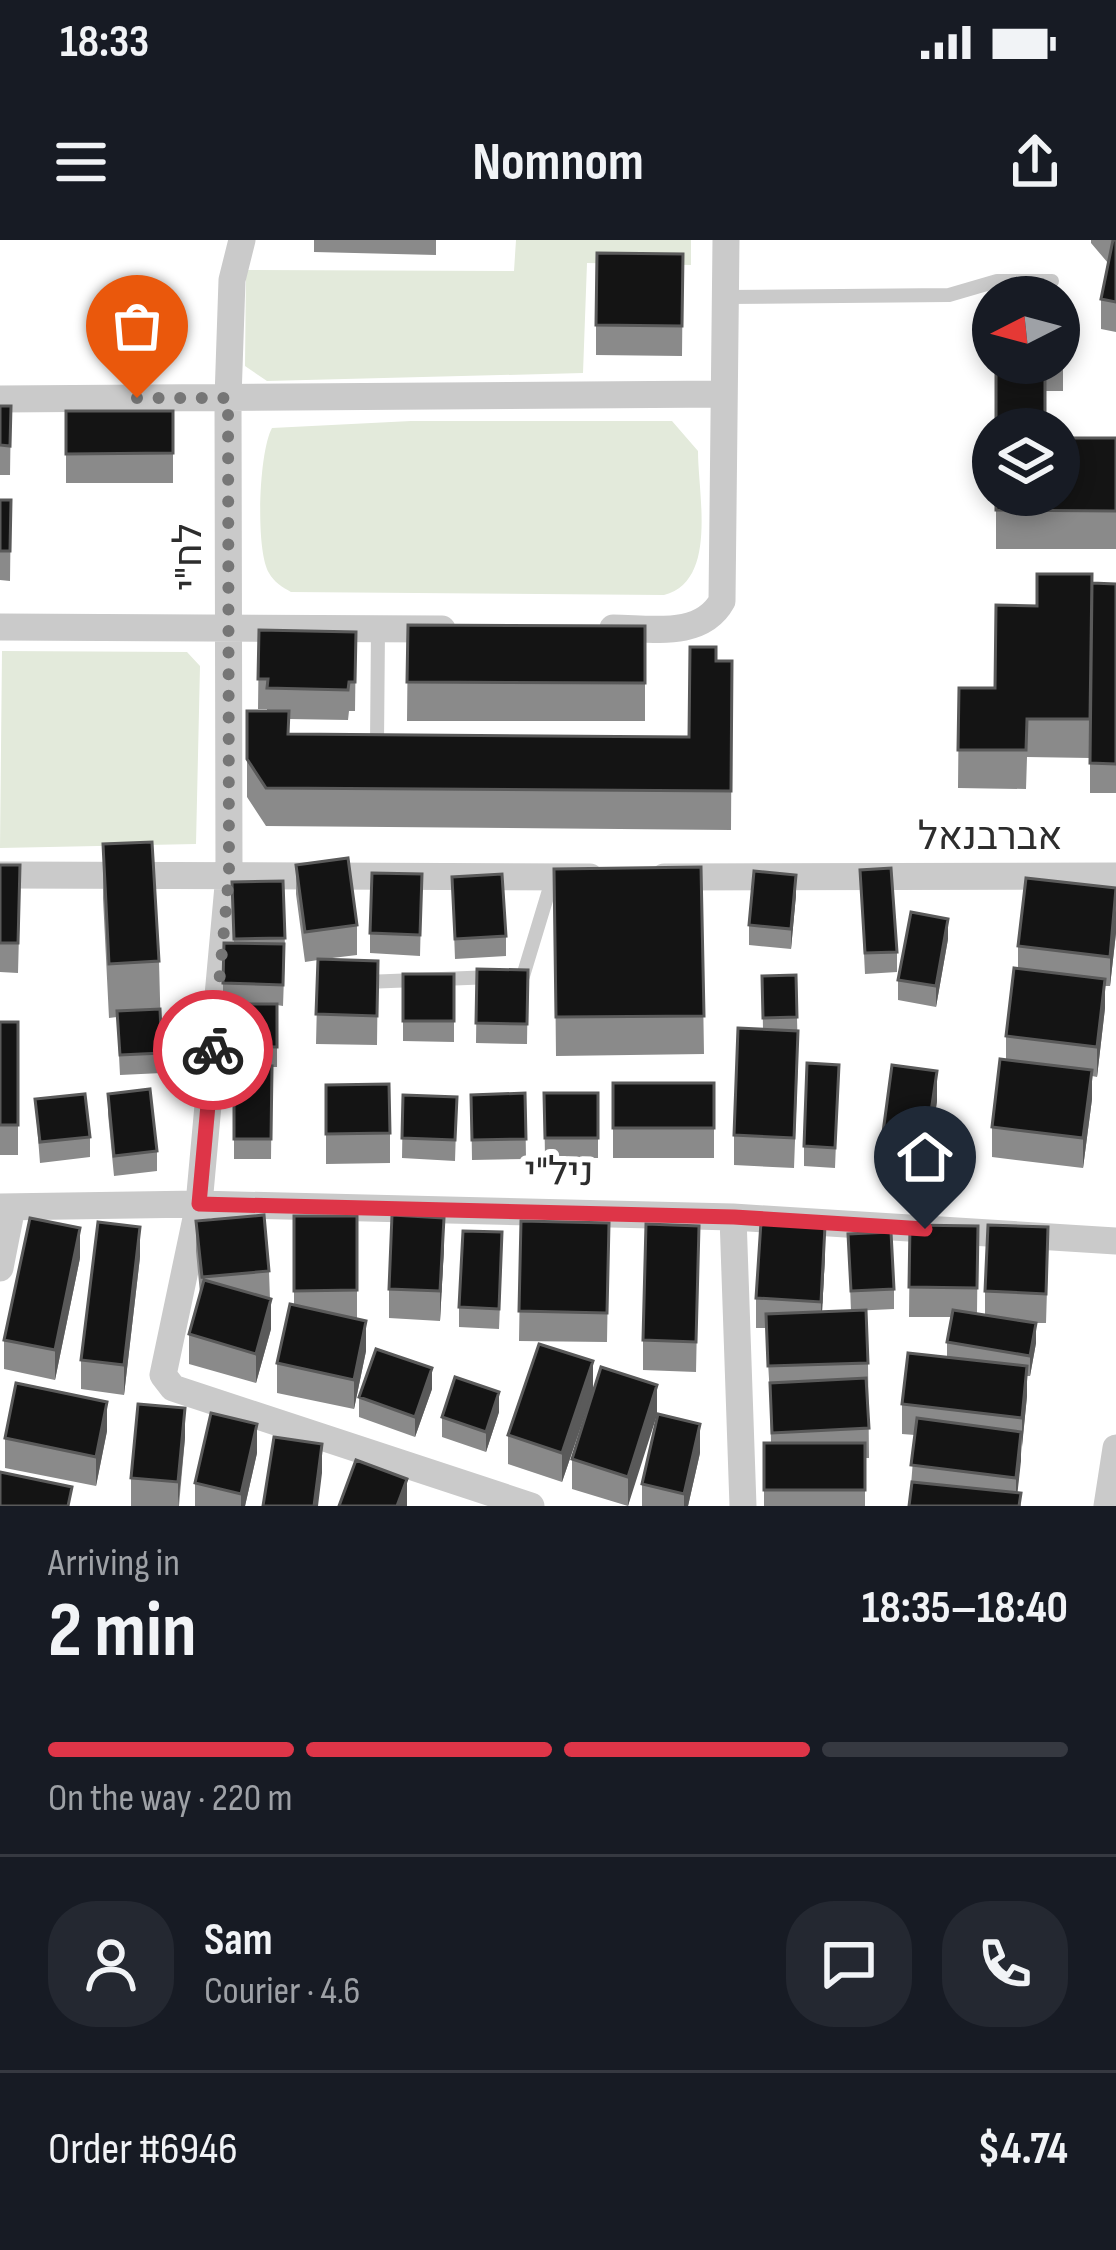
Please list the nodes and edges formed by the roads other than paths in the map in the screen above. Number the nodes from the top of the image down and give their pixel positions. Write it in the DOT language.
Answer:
graph roads {
  1 [pos="242,240"];
  2 [pos="726,240"];
  3 [pos="972,288"];
  4 [pos="725,297"];
  5 [pos="724,394"];
  6 [pos="228,398"];
  7 [pos="0,399"];
  8 [pos="0,627"];
  9 [pos="587,628"];
  10 [pos="378,629"];
  11 [pos="471,629"];
  12 [pos="228,630"];
  13 [pos="377,742"];
  14 [pos="0,875"];
  15 [pos="229,875"];
  16 [pos="1116,876"];
  17 [pos="554,877"];
  18 [pos="335,983"];
  19 [pos="199,1204"];
  20 [pos="6,1207"];
  21 [pos="734,1217"];
  22 [pos="1116,1241"];
  23 [pos="0,1268"];
  24 [pos="1116,1448"];
  25 [pos="531,1506"];
  26 [pos="743,1506"];
  27 [pos="1107,1506"];
  1 -- 6 [label="street, לח\"י"];
  2 -- 4 [label="street"];
  3 -- 4 [label="lane"];
  4 -- 5 [label="street"];
  5 -- 6 [label="street"];
  5 -- 9 [label="street"];
  6 -- 7 [label="street"];
  6 -- 12 [label="street, לח\"י"];
  8 -- 12 [label="street"];
  10 -- 11 [label="street"];
  10 -- 12 [label="street"];
  10 -- 13 [label="lane"];
  12 -- 15 [label="street, לח\"י"];
  14 -- 15 [label="street, אברבנאל"];
  15 -- 17 [label="street, אברבנאל"];
  15 -- 19 [label="street, לח\"י"];
  16 -- 17 [label="street, אברבנאל"];
  17 -- 18 [label="lane"];
  19 -- 20 [label="street, ניל\"י"];
  19 -- 21 [label="street, ניל\"י"];
  19 -- 25 [label="street, לח\"י"];
  20 -- 23 [label="street"];
  21 -- 22 [label="street, ניל\"י"];
  21 -- 26 [label="street"];
  24 -- 27 [label="street"];
}
